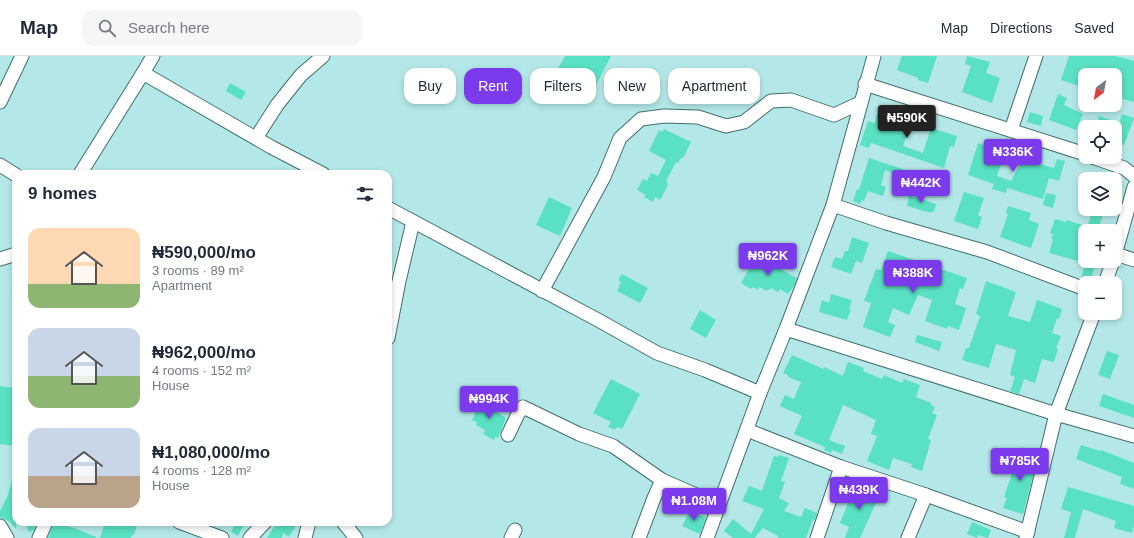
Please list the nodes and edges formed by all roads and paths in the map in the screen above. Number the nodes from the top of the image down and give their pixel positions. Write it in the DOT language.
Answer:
graph roads {
  1 [pos="22,56"];
  2 [pos="153,56"];
  3 [pos="323,56"];
  4 [pos="874,56"];
  5 [pos="1036,56"];
  6 [pos="143,73"];
  7 [pos="866,84"];
  8 [pos="0,102"];
  9 [pos="860,103"];
  10 [pos="1011,130"];
  11 [pos="256,138"];
  12 [pos="1078,152"];
  13 [pos="1112,164"];
  14 [pos="0,165"];
  15 [pos="82,170"];
  16 [pos="316,170"];
  17 [pos="12,172"];
  18 [pos="1134,176"];
  19 [pos="1134,187"];
  20 [pos="833,205"];
  21 [pos="392,210"];
  22 [pos="413,222"];
  23 [pos="1122,229"];
  24 [pos="12,255"];
  25 [pos="1122,258"];
  26 [pos="0,259"];
  27 [pos="1134,260"];
  28 [pos="1078,287"];
  29 [pos="542,291"];
  30 [pos="392,317"];
  31 [pos="1091,320"];
  32 [pos="786,329"];
  33 [pos="760,393"];
  34 [pos="1056,414"];
  35 [pos="747,430"];
  36 [pos="508,435"];
  37 [pos="1134,436"];
  38 [pos="841,467"];
  39 [pos="662,480"];
  40 [pos="926,495"];
  41 [pos="719,505"];
  42 [pos="44,526"];
  43 [pos="190,526"];
  44 [pos="261,526"];
  45 [pos="308,526"];
  46 [pos="346,526"];
  47 [pos="1027,535"];
  48 [pos="39,538"];
  49 [pos="222,538"];
  50 [pos="250,538"];
  51 [pos="305,538"];
  52 [pos="356,538"];
  53 [pos="639,538"];
  54 [pos="707,538"];
  55 [pos="817,538"];
  56 [pos="908,538"];
  1 -- 8 [label="street"];
  2 -- 6 [label="street"];
  3 -- 11 [label="street"];
  4 -- 7 [label="street"];
  5 -- 10 [label="street"];
  6 -- 11 [label="street"];
  6 -- 15 [label="street"];
  7 -- 9 [label="street"];
  7 -- 10 [label="street"];
  9 -- 20 [label="street"];
  9 -- 29 [label="street"];
  10 -- 12 [label="street"];
  11 -- 16 [label="street"];
  13 -- 18 [label="street"];
  14 -- 17 [label="street"];
  19 -- 23 [label="street"];
  20 -- 28 [label="street"];
  20 -- 32 [label="street"];
  21 -- 22 [label="street"];
  22 -- 29 [label="street"];
  22 -- 30 [label="street"];
  24 -- 26 [label="street"];
  25 -- 27 [label="street"];
  29 -- 33 [label="street"];
  31 -- 34 [label="street"];
  32 -- 33 [label="street"];
  32 -- 34 [label="street"];
  33 -- 35 [label="street"];
  34 -- 37 [label="street"];
  34 -- 47 [label="street"];
  35 -- 38 [label="street"];
  35 -- 41 [label="street"];
  36 -- 39 [label="street"];
  38 -- 40 [label="street"];
  38 -- 55 [label="street"];
  39 -- 41 [label="street"];
  39 -- 53 [label="street"];
  40 -- 47 [label="street"];
  40 -- 56 [label="street"];
  41 -- 54 [label="street"];
  42 -- 48 [label="street"];
  43 -- 49 [label="street"];
  44 -- 50 [label="street"];
  45 -- 51 [label="street"];
  46 -- 52 [label="street"];
}
